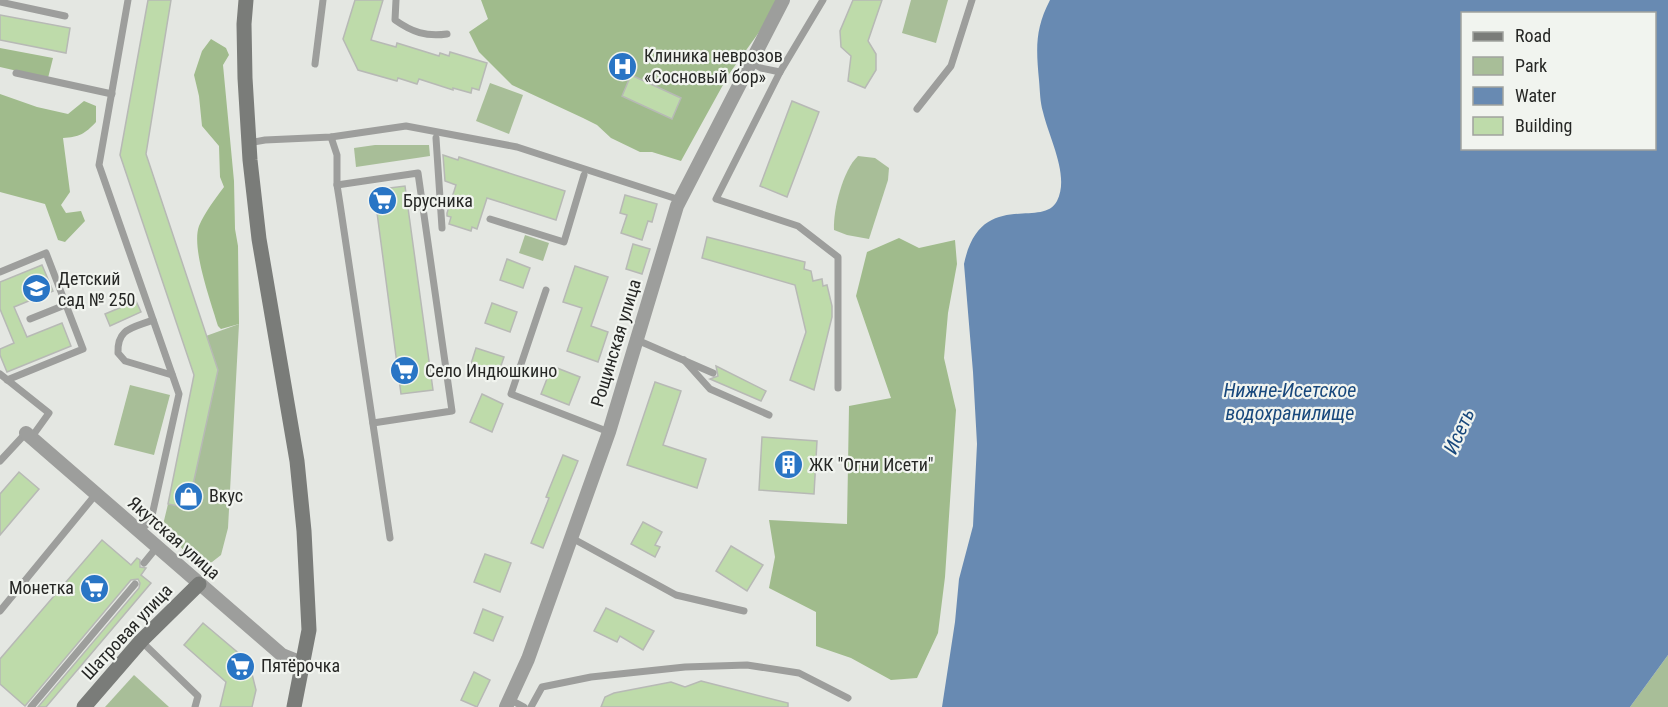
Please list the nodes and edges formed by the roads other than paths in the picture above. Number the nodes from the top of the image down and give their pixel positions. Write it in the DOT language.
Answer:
graph roads {
  1 [pos="128,0"];
  2 [pos="246,0"];
  3 [pos="323,0"];
  4 [pos="396,0"];
  5 [pos="783,0"];
  6 [pos="823,0"];
  7 [pos="972,0"];
  8 [pos="0,2"];
  9 [pos="65,16"];
  10 [pos="447,34"];
  11 [pos="752,63"];
  12 [pos="315,64"];
  13 [pos="780,72"];
  14 [pos="15,73"];
  15 [pos="112,94"];
  16 [pos="917,109"];
  17 [pos="331,137"];
  18 [pos="436,138"];
  19 [pos="248,143"];
  20 [pos="584,175"];
  21 [pos="337,185"];
  22 [pos="680,200"];
  23 [pos="490,219"];
  24 [pos="442,228"];
  25 [pos="0,272"];
  26 [pos="546,290"];
  27 [pos="66,304"];
  28 [pos="30,318"];
  29 [pos="153,320"];
  30 [pos="637,340"];
  31 [pos="684,360"];
  32 [pos="713,373"];
  33 [pos="0,375"];
  34 [pos="172,375"];
  35 [pos="7,380"];
  36 [pos="838,388"];
  37 [pos="769,415"];
  38 [pos="373,423"];
  39 [pos="609,432"];
  40 [pos="29,436"];
  41 [pos="0,461"];
  42 [pos="96,494"];
  43 [pos="139,532"];
  44 [pos="570,537"];
  45 [pos="390,538"];
  46 [pos="157,547"];
  47 [pos="144,563"];
  48 [pos="135,584"];
  49 [pos="199,585"];
  50 [pos="0,610"];
  51 [pos="744,611"];
  52 [pos="141,641"];
  53 [pos="302,663"];
  54 [pos="848,698"];
  55 [pos="508,703"];
  56 [pos="31,707"];
  57 [pos="84,707"];
  58 [pos="195,707"];
  59 [pos="294,707"];
  60 [pos="524,707"];
  61 [pos="531,707"];
  1 -- 15 [label="lane"];
  2 -- 19 [label="street"];
  3 -- 12 [label="lane"];
  4 -- 10 [label="lane"];
  5 -- 11 [label="street, Рощинская улица"];
  6 -- 13 [label="lane"];
  7 -- 16 [label="lane"];
  8 -- 9 [label="lane"];
  11 -- 13 [label="lane"];
  11 -- 22 [label="street, Рощинская улица"];
  13 -- 36 [label="lane"];
  14 -- 15 [label="lane"];
  15 -- 29 [label="lane"];
  17 -- 19 [label="lane"];
  17 -- 21 [label="lane"];
  17 -- 22 [label="lane"];
  18 -- 24 [label="lane"];
  19 -- 53 [label="street"];
  20 -- 23 [label="lane"];
  21 -- 38 [label="lane"];
  21 -- 38 [label="lane"];
  22 -- 30 [label="street, Рощинская улица"];
  25 -- 27 [label="lane"];
  26 -- 39 [label="lane"];
  27 -- 28 [label="lane"];
  27 -- 35 [label="lane"];
  29 -- 34 [label="lane"];
  29 -- 34 [label="lane"];
  30 -- 31 [label="lane"];
  30 -- 39 [label="street, Рощинская улица"];
  31 -- 32 [label="lane"];
  31 -- 37 [label="lane"];
  33 -- 35 [label="lane"];
  34 -- 43 [label="lane"];
  35 -- 40 [label="lane"];
  38 -- 45 [label="lane"];
  39 -- 44 [label="street, Рощинская улица"];
  40 -- 41 [label="lane"];
  40 -- 42 [label="street, Якутская улица"];
  42 -- 43 [label="street, Якутская улица"];
  42 -- 50 [label="lane"];
  43 -- 46 [label="street, Якутская улица"];
  44 -- 51 [label="lane"];
  44 -- 55 [label="street, Рощинская улица"];
  46 -- 47 [label="lane"];
  46 -- 49 [label="street, Якутская улица"];
  48 -- 56 [label="lane"];
  49 -- 52 [label="street, Шатровая улица"];
  49 -- 53 [label="street, Якутская улица"];
  52 -- 57 [label="street, Шатровая улица"];
  52 -- 58 [label="lane"];
  53 -- 59 [label="street"];
  54 -- 61 [label="lane"];
  55 -- 60 [label="lane"];
}
